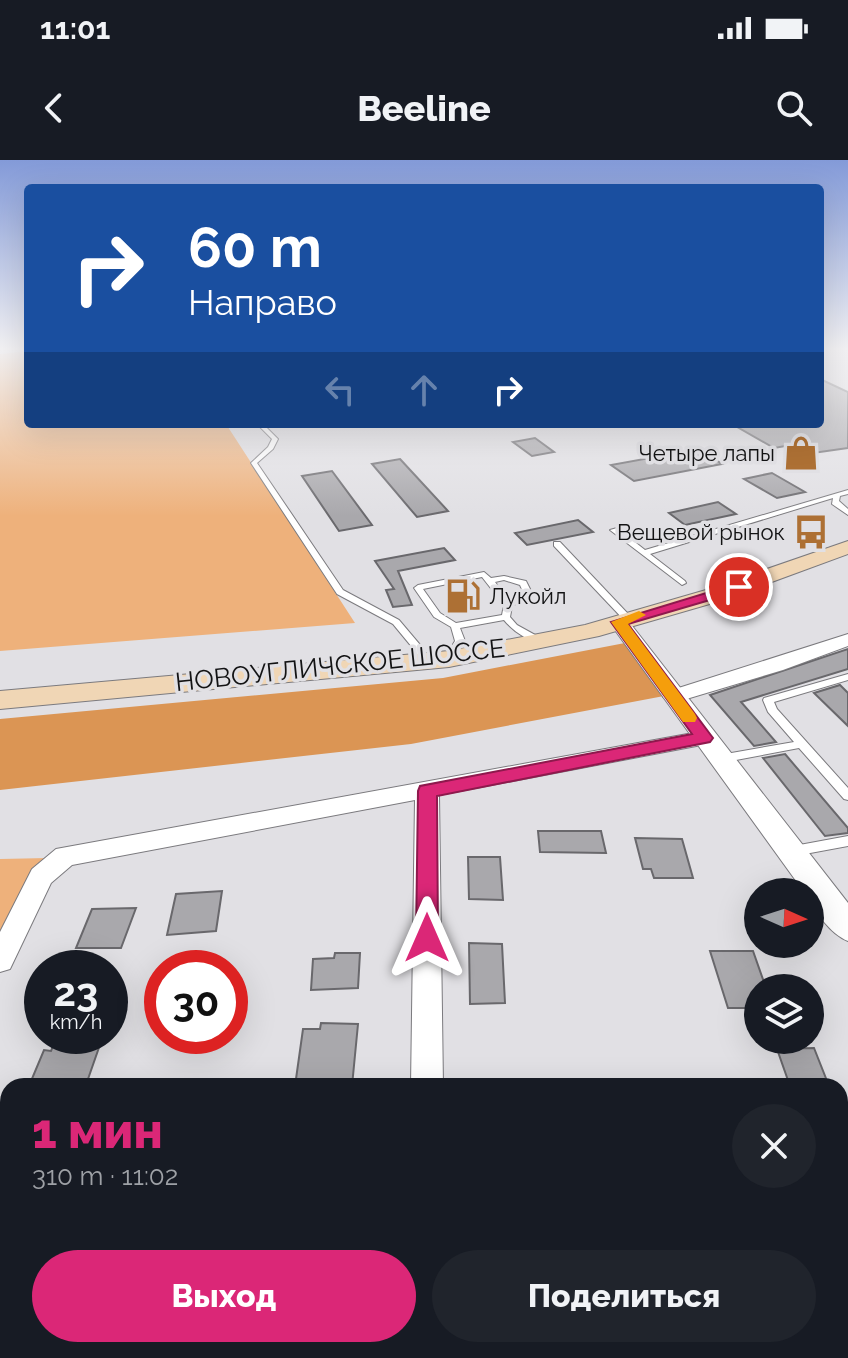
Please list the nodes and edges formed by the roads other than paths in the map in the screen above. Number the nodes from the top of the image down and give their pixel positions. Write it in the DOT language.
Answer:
graph roads {
  1 [pos="264,428"];
  2 [pos="848,492"];
  3 [pos="837,494"];
  4 [pos="847,516"];
  5 [pos="614,530"];
  6 [pos="557,544"];
  7 [pos="848,547"];
  8 [pos="644,553"];
  9 [pos="489,581"];
  10 [pos="679,593"];
  11 [pos="508,605"];
  12 [pos="506,617"];
  13 [pos="624,620"];
  14 [pos="455,626"];
  15 [pos="848,640"];
  16 [pos="541,642"];
  17 [pos="449,659"];
  18 [pos="422,662"];
  19 [pos="846,680"];
  20 [pos="673,697"];
  21 [pos="0,700"];
  22 [pos="801,744"];
  23 [pos="712,749"];
  24 [pos="427,791"];
  25 [pos="848,796"];
  26 [pos="848,841"];
  27 [pos="791,852"];
  28 [pos="848,927"];
  29 [pos="0,960"];
  30 [pos="427,1078"];
  1 -- 18 [label="lane"];
  2 -- 3 [label="lane"];
  3 -- 4 [label="lane"];
  3 -- 8 [label="lane"];
  4 -- 10 [label="main road, НОВОУГЛИЧСКОЕ ШОССЕ"];
  5 -- 8 [label="lane"];
  6 -- 13 [label="lane"];
  7 -- 10 [label="main road, НОВОУГЛИЧСКОЕ ШОССЕ"];
  8 -- 10 [label="lane"];
  9 -- 11 [label="lane"];
  9 -- 11 [label="lane"];
  9 -- 14 [label="lane"];
  10 -- 13 [label="main road, НОВОУГЛИЧСКОЕ ШОССЕ"];
  11 -- 12 [label="lane"];
  12 -- 14 [label="lane"];
  12 -- 16 [label="lane"];
  13 -- 16 [label="main road, НОВОУГЛИЧСКОЕ ШОССЕ"];
  13 -- 20 [label="street"];
  14 -- 17 [label="lane"];
  15 -- 20 [label="street"];
  16 -- 17 [label="main road, НОВОУГЛИЧСКОЕ ШОССЕ"];
  17 -- 18 [label="main road, НОВОУГЛИЧСКОЕ ШОССЕ"];
  18 -- 21 [label="main road, НОВОУГЛИЧСКОЕ ШОССЕ"];
  19 -- 22 [label="lane"];
  20 -- 23 [label="street"];
  22 -- 23 [label="lane"];
  22 -- 25 [label="lane"];
  23 -- 24 [label="street"];
  23 -- 27 [label="street"];
  24 -- 29 [label="street"];
  24 -- 30 [label="street"];
  26 -- 27 [label="lane"];
  27 -- 28 [label="street"];
}
